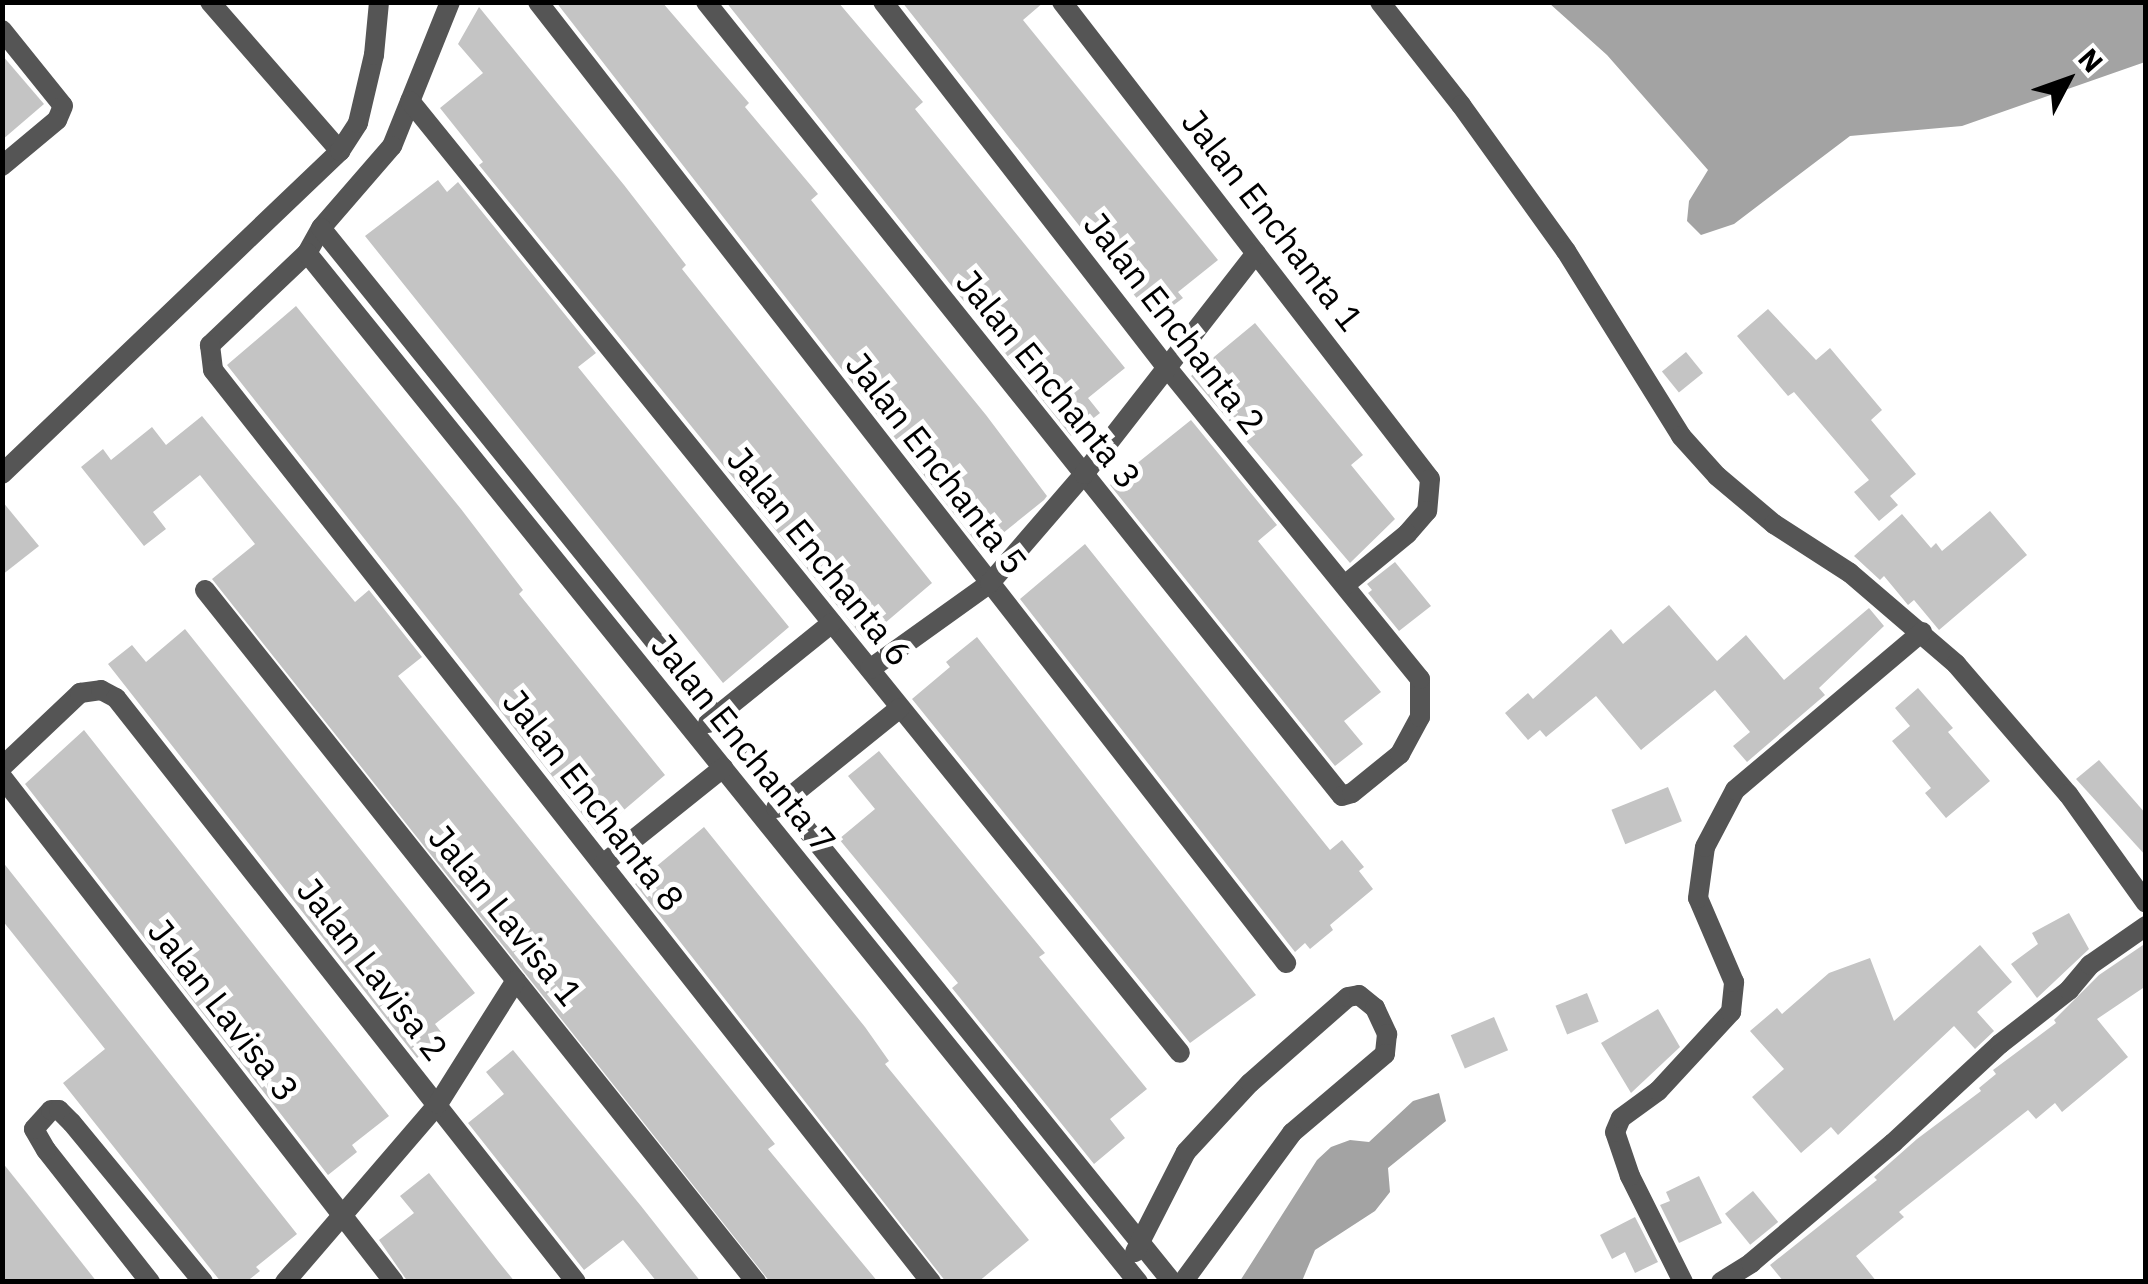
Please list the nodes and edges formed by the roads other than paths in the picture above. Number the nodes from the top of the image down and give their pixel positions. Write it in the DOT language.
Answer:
graph roads {
  1 [pos="210,2"];
  2 [pos="379,2"];
  3 [pos="450,2"];
  4 [pos="538,2"];
  5 [pos="706,2"];
  6 [pos="883,2"];
  7 [pos="1062,2"];
  8 [pos="1380,2"];
  9 [pos="2,30"];
  10 [pos="410,100"];
  11 [pos="340,151"];
  12 [pos="2,166"];
  13 [pos="321,228"];
  14 [pos="307,253"];
  15 [pos="1256,253"];
  16 [pos="1166,368"];
  17 [pos="2,474"];
  18 [pos="1084,474"];
  19 [pos="990,583"];
  20 [pos="1345,585"];
  21 [pos="205,590"];
  22 [pos="832,623"];
  23 [pos="1922,632"];
  24 [pos="870,670"];
  25 [pos="1420,680"];
  26 [pos="900,708"];
  27 [pos="716,716"];
  28 [pos="694,733"];
  29 [pos="2,767"];
  30 [pos="722,768"];
  31 [pos="2,777"];
  32 [pos="784,802"];
  33 [pos="763,819"];
  34 [pos="603,864"];
  35 [pos="2146,903"];
  36 [pos="2146,926"];
  37 [pos="1286,963"];
  38 [pos="516,980"];
  39 [pos="1180,1054"];
  40 [pos="438,1104"];
  41 [pos="342,1216"];
  42 [pos="1138,1240"];
  43 [pos="1131,1279"];
  44 [pos="150,1282"];
  45 [pos="203,1282"];
  46 [pos="285,1282"];
  47 [pos="394,1282"];
  48 [pos="576,1282"];
  49 [pos="756,1282"];
  50 [pos="931,1282"];
  51 [pos="1172,1282"];
  52 [pos="1183,1282"];
  53 [pos="1683,1282"];
  54 [pos="1721,1282"];
  1 -- 11 [label="street"];
  2 -- 11 [label="street"];
  3 -- 10 [label="street"];
  4 -- 19 [label="street, Jalan Enchanta 5"];
  5 -- 18 [label="street, Jalan Enchanta 3"];
  6 -- 16 [label="street, Jalan Enchanta 2"];
  7 -- 15 [label="street, Jalan Enchanta 1"];
  8 -- 23 [label="street"];
  9 -- 12 [label="street"];
  10 -- 13 [label="street"];
  10 -- 22 [label="street, Jalan Enchanta 6"];
  11 -- 17 [label="street"];
  13 -- 14 [label="street"];
  13 -- 27 [label="street, Jalan Enchanta 7"];
  14 -- 28 [label="street, Jalan Enchanta 7"];
  14 -- 34 [label="street, Jalan Enchanta 8"];
  15 -- 16 [label="street"];
  15 -- 20 [label="street, Jalan Enchanta 1"];
  16 -- 18 [label="street"];
  16 -- 20 [label="street, Jalan Enchanta 2"];
  18 -- 19 [label="street"];
  18 -- 25 [label="street, Jalan Enchanta 3"];
  19 -- 24 [label="street"];
  19 -- 37 [label="street, Jalan Enchanta 5"];
  20 -- 25 [label="street, Jalan Enchanta 2"];
  21 -- 38 [label="street, Jalan Lavisa 1"];
  22 -- 24 [label="street, Jalan Enchanta 6"];
  22 -- 27 [label="street"];
  23 -- 35 [label="street"];
  23 -- 53 [label="street"];
  24 -- 26 [label="street, Jalan Enchanta 6"];
  26 -- 32 [label="street"];
  26 -- 39 [label="street, Jalan Enchanta 6"];
  27 -- 28 [label="street"];
  27 -- 32 [label="street, Jalan Enchanta 7"];
  28 -- 30 [label="street, Jalan Enchanta 7"];
  29 -- 40 [label="street, Jalan Lavisa 2"];
  30 -- 33 [label="street, Jalan Enchanta 7"];
  30 -- 34 [label="street"];
  31 -- 41 [label="street, Jalan Lavisa 3"];
  32 -- 33 [label="street"];
  32 -- 42 [label="street, Jalan Enchanta 7"];
  33 -- 43 [label="street, Jalan Enchanta 7"];
  34 -- 50 [label="street, Jalan Enchanta 8"];
  36 -- 54 [label="street"];
  38 -- 40 [label="street"];
  38 -- 49 [label="street, Jalan Lavisa 1"];
  40 -- 41 [label="street"];
  40 -- 48 [label="street, Jalan Lavisa 2"];
  41 -- 46 [label="street"];
  41 -- 47 [label="street, Jalan Lavisa 3"];
  42 -- 43 [label="street"];
  42 -- 51 [label="street, Jalan Enchanta 7"];
  42 -- 52 [label="street"];
  44 -- 45 [label="street"];
}
